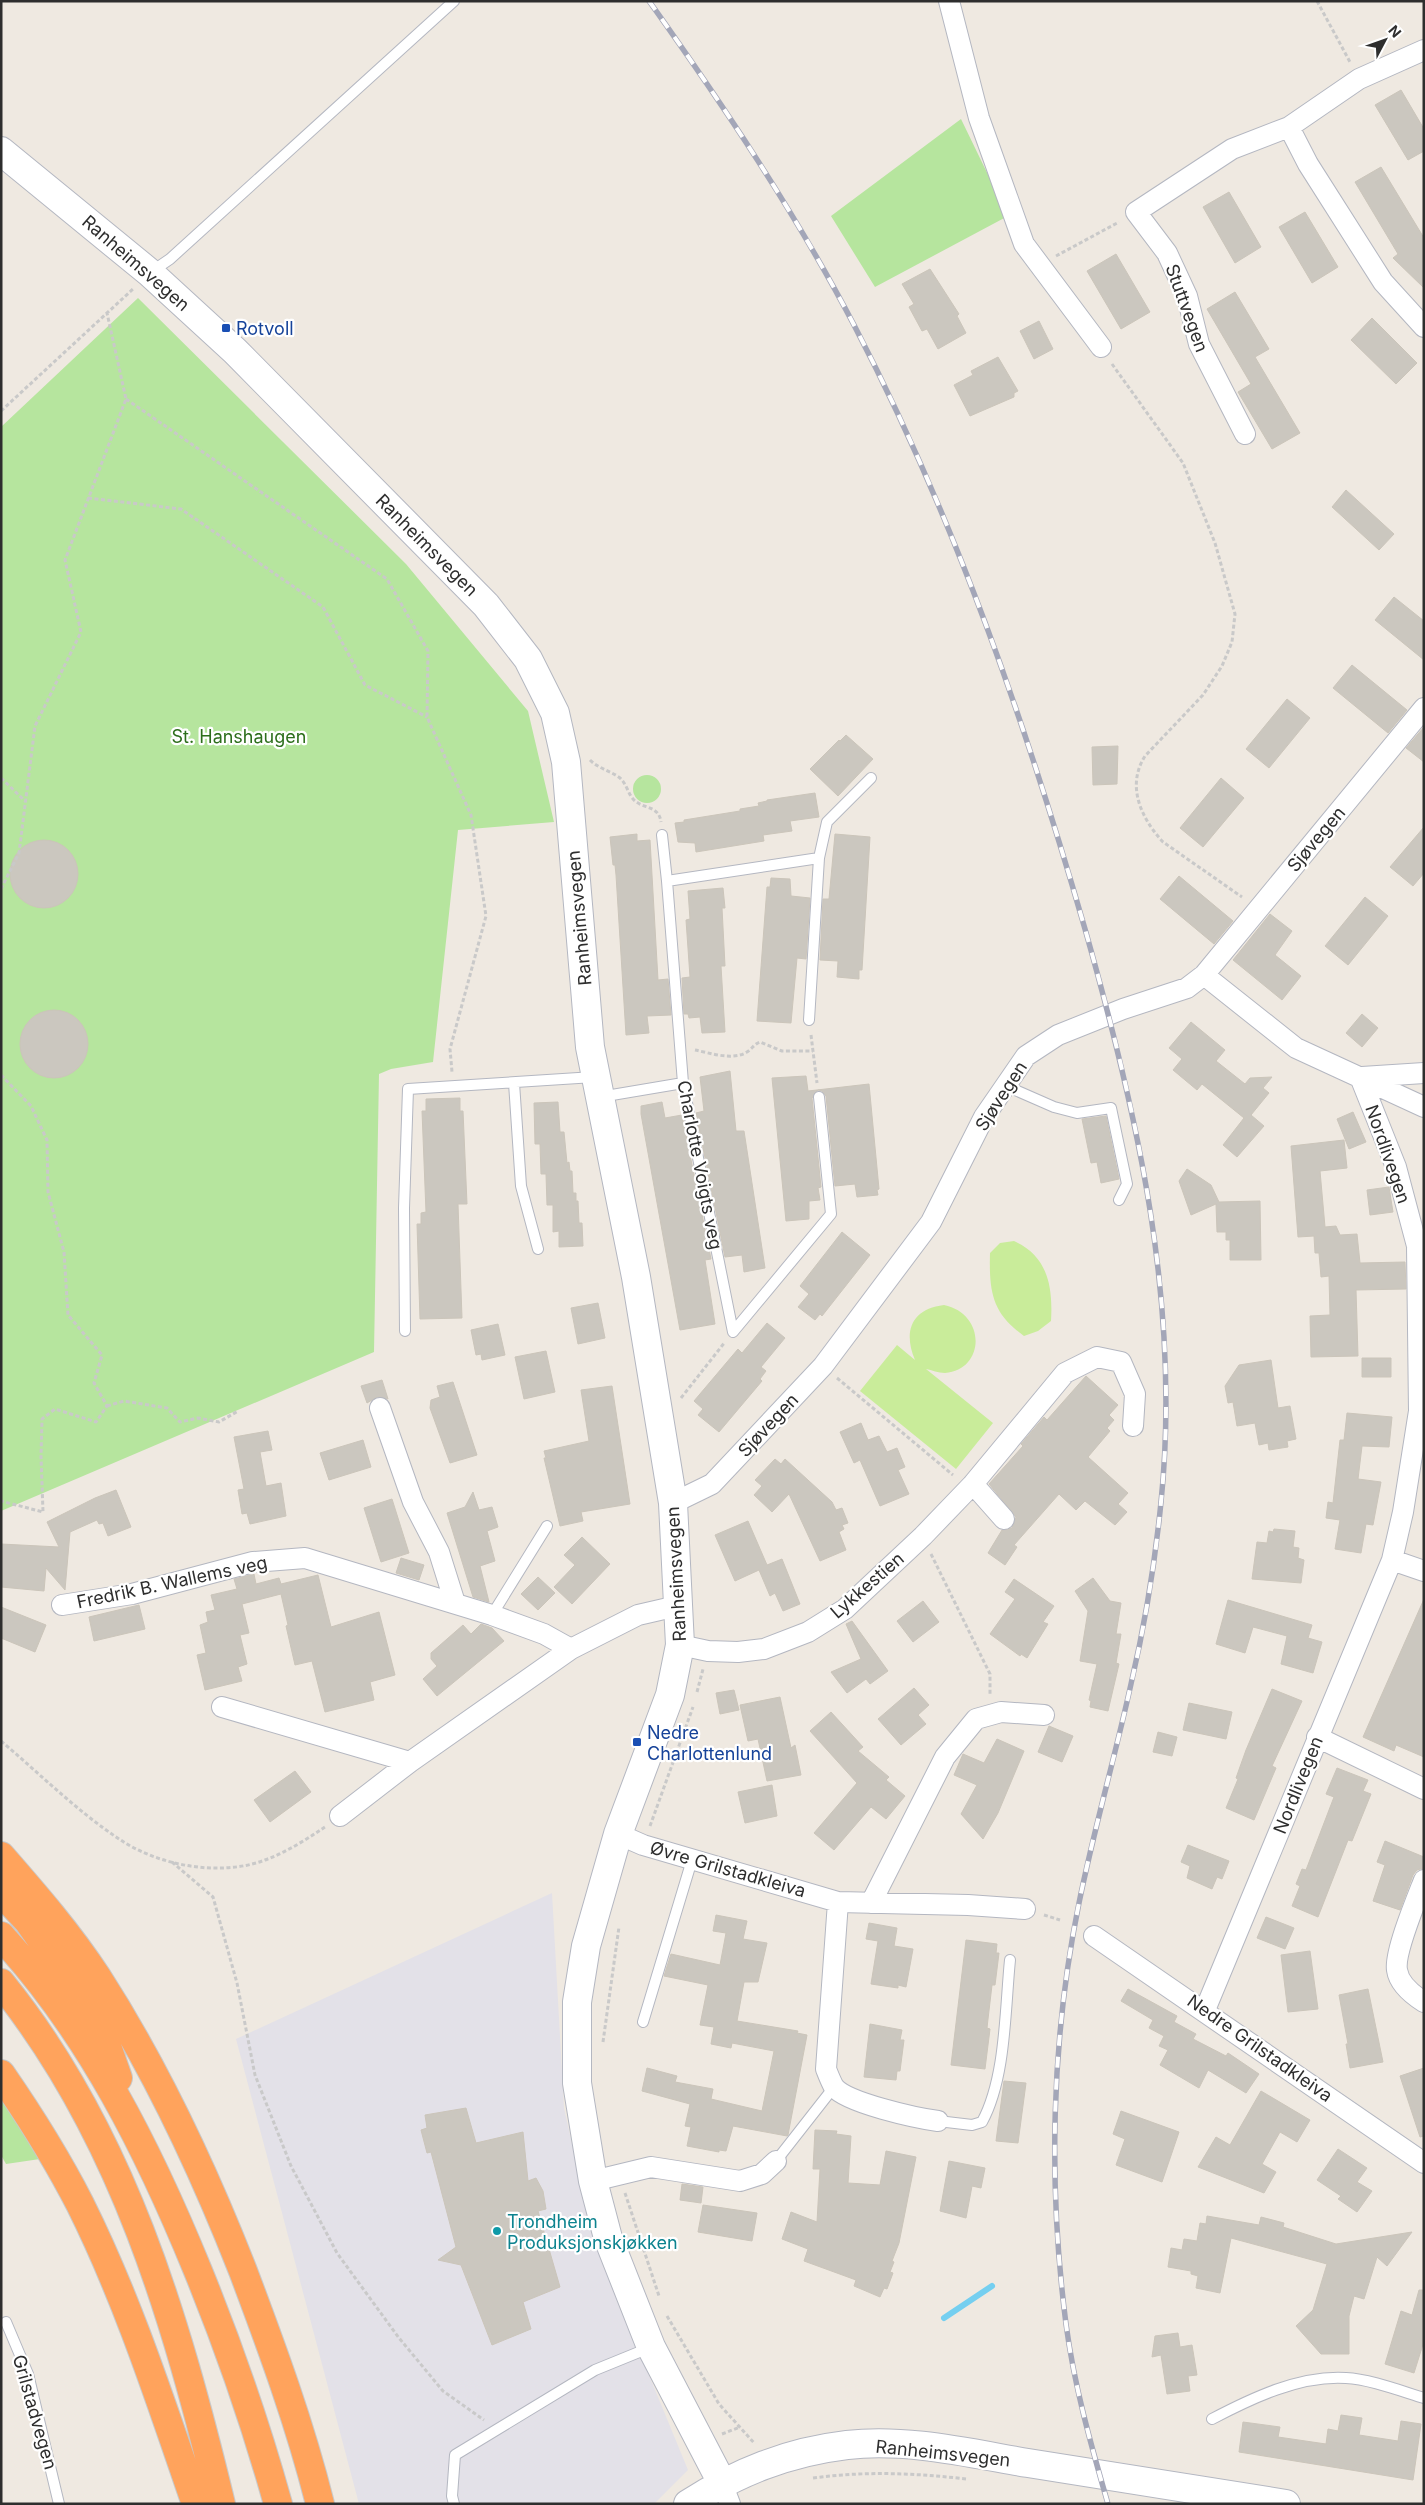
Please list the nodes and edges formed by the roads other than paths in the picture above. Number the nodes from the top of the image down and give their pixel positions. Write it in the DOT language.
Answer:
graph roads {
  1 [pos="454,1"];
  2 [pos="949,1"];
  3 [pos="1424,50"];
  4 [pos="1288,127"];
  5 [pos="1,151"];
  6 [pos="150,273"];
  7 [pos="1424,327"];
  8 [pos="1101,347"];
  9 [pos="1245,434"];
  10 [pos="1424,708"];
  11 [pos="870,778"];
  12 [pos="662,835"];
  13 [pos="819,858"];
  14 [pos="667,881"];
  15 [pos="1204,975"];
  16 [pos="809,1020"];
  17 [pos="1424,1073"];
  18 [pos="1360,1077"];
  19 [pos="514,1083"];
  20 [pos="683,1083"];
  21 [pos="1006,1086"];
  22 [pos="597,1087"];
  23 [pos="819,1097"];
  24 [pos="1424,1108"];
  25 [pos="1118,1200"];
  26 [pos="538,1249"];
  27 [pos="404,1331"];
  28 [pos="1421,1384"];
  29 [pos="380,1408"];
  30 [pos="1133,1426"];
  31 [pos="971,1486"];
  32 [pos="674,1502"];
  33 [pos="1004,1519"];
  34 [pos="547,1526"];
  35 [pos="1392,1560"];
  36 [pos="1424,1571"];
  37 [pos="454,1603"];
  38 [pos="62,1606"];
  39 [pos="677,1606"];
  40 [pos="492,1615"];
  41 [pos="680,1645"];
  42 [pos="571,1649"];
  43 [pos="222,1707"];
  44 [pos="1044,1715"];
  45 [pos="1317,1738"];
  46 [pos="410,1762"];
  47 [pos="1424,1789"];
  48 [pos="340,1816"];
  49 [pos="618,1834"];
  50 [pos="1,1856"];
  51 [pos="692,1860"];
  52 [pos="1424,1880"];
  53 [pos="1,1892"];
  54 [pos="838,1902"];
  55 [pos="871,1903"];
  56 [pos="1025,1909"];
  57 [pos="1,1936"];
  58 [pos="1094,1936"];
  59 [pos="1010,1960"];
  60 [pos="1,1983"];
  61 [pos="1424,2002"];
  62 [pos="1205,2010"];
  63 [pos="643,2022"];
  64 [pos="1,2074"];
  65 [pos="834,2087"];
  66 [pos="938,2121"];
  67 [pos="137,2136"];
  68 [pos="776,2162"];
  69 [pos="1424,2163"];
  70 [pos="606,2178"];
  71 [pos="6,2322"];
  72 [pos="651,2348"];
  73 [pos="1424,2398"];
  74 [pos="1212,2419"];
  75 [pos="726,2493"];
  76 [pos="59,2504"];
  77 [pos="196,2504"];
  78 [pos="221,2504"];
  79 [pos="278,2504"];
  80 [pos="320,2504"];
  81 [pos="454,2504"];
  82 [pos="688,2504"];
  83 [pos="1286,2504"];
  1 -- 6 [label="lane"];
  2 -- 8 [label="street"];
  3 -- 4 [label="street"];
  4 -- 7 [label="street"];
  4 -- 9 [label="street, Stuttvegen"];
  5 -- 6 [label="street, Ranheimsvegen"];
  6 -- 22 [label="street, Ranheimsvegen"];
  10 -- 15 [label="street, Sjøvegen"];
  11 -- 13 [label="lane"];
  12 -- 14 [label="lane, Charlotte Voigts veg"];
  13 -- 14 [label="lane"];
  13 -- 16 [label="lane"];
  14 -- 20 [label="lane, Charlotte Voigts veg"];
  15 -- 18 [label="street"];
  15 -- 21 [label="street, Sjøvegen"];
  17 -- 18 [label="street"];
  18 -- 24 [label="street"];
  18 -- 28 [label="street, Nordlivegen"];
  19 -- 22 [label="lane"];
  19 -- 26 [label="lane"];
  19 -- 27 [label="lane"];
  20 -- 22 [label="lane"];
  20 -- 23 [label="lane, Charlotte Voigts veg"];
  21 -- 25 [label="lane"];
  21 -- 32 [label="street, Sjøvegen"];
  22 -- 32 [label="street, Ranheimsvegen"];
  28 -- 35 [label="street, Nordlivegen"];
  29 -- 37 [label="street"];
  30 -- 31 [label="street, Lykkestien"];
  31 -- 33 [label="street"];
  31 -- 41 [label="street, Lykkestien"];
  32 -- 39 [label="street, Ranheimsvegen"];
  34 -- 40 [label="lane"];
  35 -- 36 [label="street"];
  35 -- 45 [label="street, Nordlivegen"];
  37 -- 38 [label="street, Fredrik B. Wallems veg"];
  37 -- 40 [label="street, Fredrik B. Wallems veg"];
  39 -- 41 [label="street, Ranheimsvegen"];
  39 -- 42 [label="street"];
  40 -- 42 [label="street, Fredrik B. Wallems veg"];
  41 -- 49 [label="street, Ranheimsvegen"];
  42 -- 46 [label="street"];
  43 -- 46 [label="street"];
  44 -- 55 [label="street"];
  45 -- 47 [label="street"];
  45 -- 62 [label="street, Nordlivegen"];
  46 -- 48 [label="street"];
  49 -- 51 [label="street, Øvre Grilstadkleiva"];
  49 -- 70 [label="street, Ranheimsvegen"];
  50 -- 80 [label="highway"];
  51 -- 54 [label="street, Øvre Grilstadkleiva"];
  51 -- 63 [label="lane"];
  52 -- 61 [label="street"];
  53 -- 67 [label="highway"];
  54 -- 55 [label="street, Øvre Grilstadkleiva"];
  54 -- 65 [label="street"];
  55 -- 56 [label="street, Øvre Grilstadkleiva"];
  57 -- 67 [label="highway"];
  58 -- 62 [label="street, Nedre Grilstadkleiva"];
  59 -- 66 [label="lane"];
  60 -- 78 [label="highway"];
  62 -- 69 [label="street, Nedre Grilstadkleiva"];
  64 -- 77 [label="highway"];
  65 -- 66 [label="street"];
  65 -- 68 [label="lane"];
  67 -- 79 [label="highway"];
  68 -- 70 [label="street"];
  70 -- 72 [label="street, Ranheimsvegen"];
  71 -- 76 [label="lane, Grilstadvegen"];
  72 -- 75 [label="street, Ranheimsvegen"];
  72 -- 81 [label="lane"];
  73 -- 74 [label="lane"];
  75 -- 82 [label="street"];
  75 -- 83 [label="street, Ranheimsvegen"];
}
